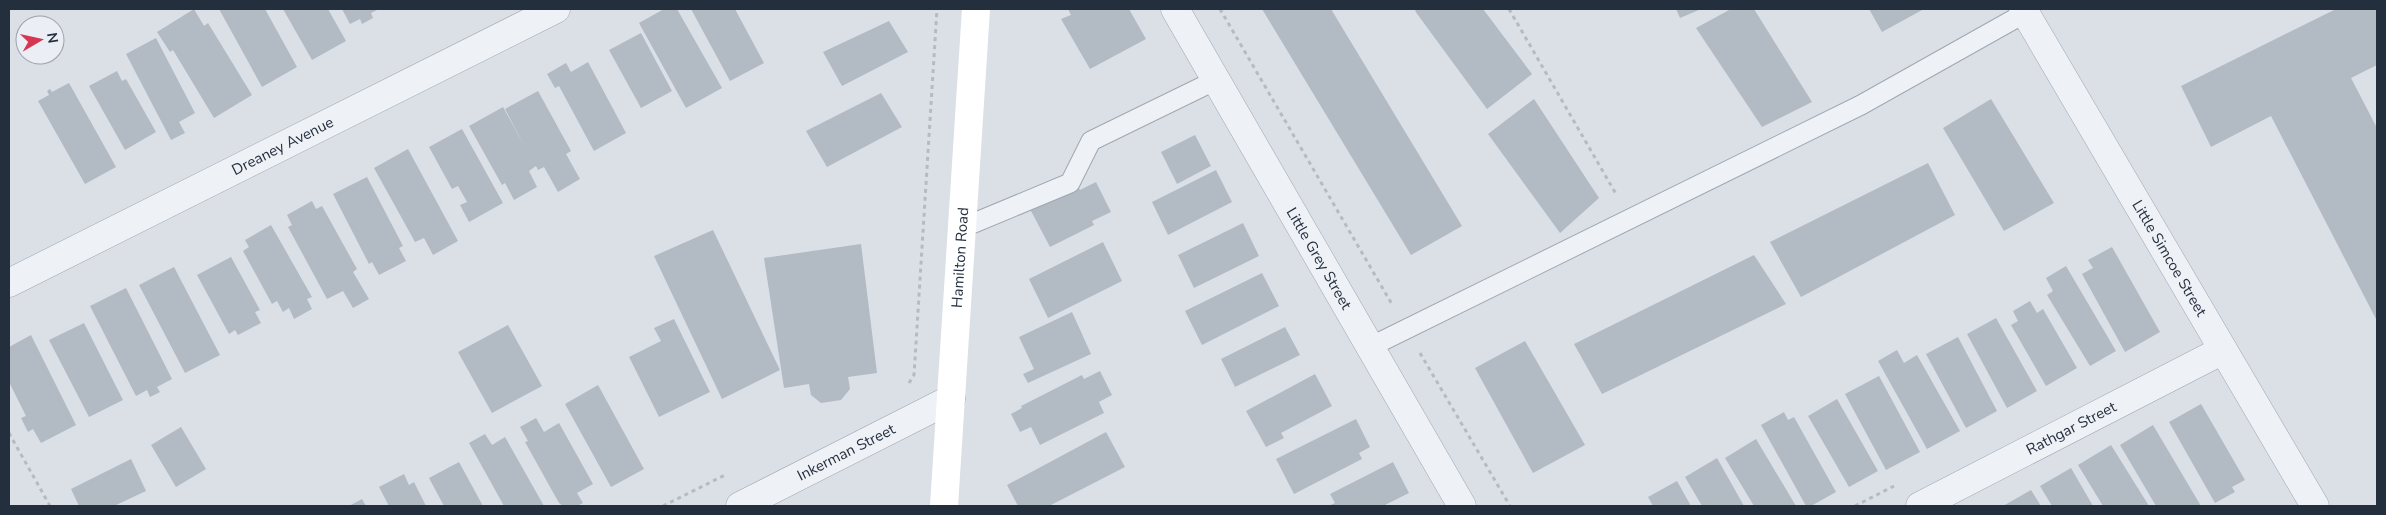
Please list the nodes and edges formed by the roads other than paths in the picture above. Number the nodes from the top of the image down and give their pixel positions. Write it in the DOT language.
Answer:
graph roads {
  1 [pos="556,9"];
  2 [pos="976,9"];
  3 [pos="1175,9"];
  4 [pos="2024,11"];
  5 [pos="1216,80"];
  6 [pos="962,228"];
  7 [pos="9,282"];
  8 [pos="1370,347"];
  9 [pos="2223,350"];
  10 [pos="952,399"];
  11 [pos="740,506"];
  12 [pos="944,506"];
  13 [pos="1462,506"];
  14 [pos="1920,506"];
  15 [pos="2315,506"];
  1 -- 7 [label="street, Dreaney Avenue"];
  2 -- 6 [label="main road, Hamilton Road"];
  3 -- 5 [label="street, Little Grey Street"];
  4 -- 8 [label="lane"];
  4 -- 9 [label="street, Little Simcoe Street"];
  5 -- 6 [label="lane"];
  5 -- 8 [label="street, Little Grey Street"];
  6 -- 10 [label="main road, Hamilton Road"];
  8 -- 13 [label="street, Little Grey Street"];
  9 -- 14 [label="street, Rathgar Street"];
  9 -- 15 [label="street, Little Simcoe Street"];
  10 -- 11 [label="street, Inkerman Street"];
  10 -- 12 [label="main road, Hamilton Road"];
}
